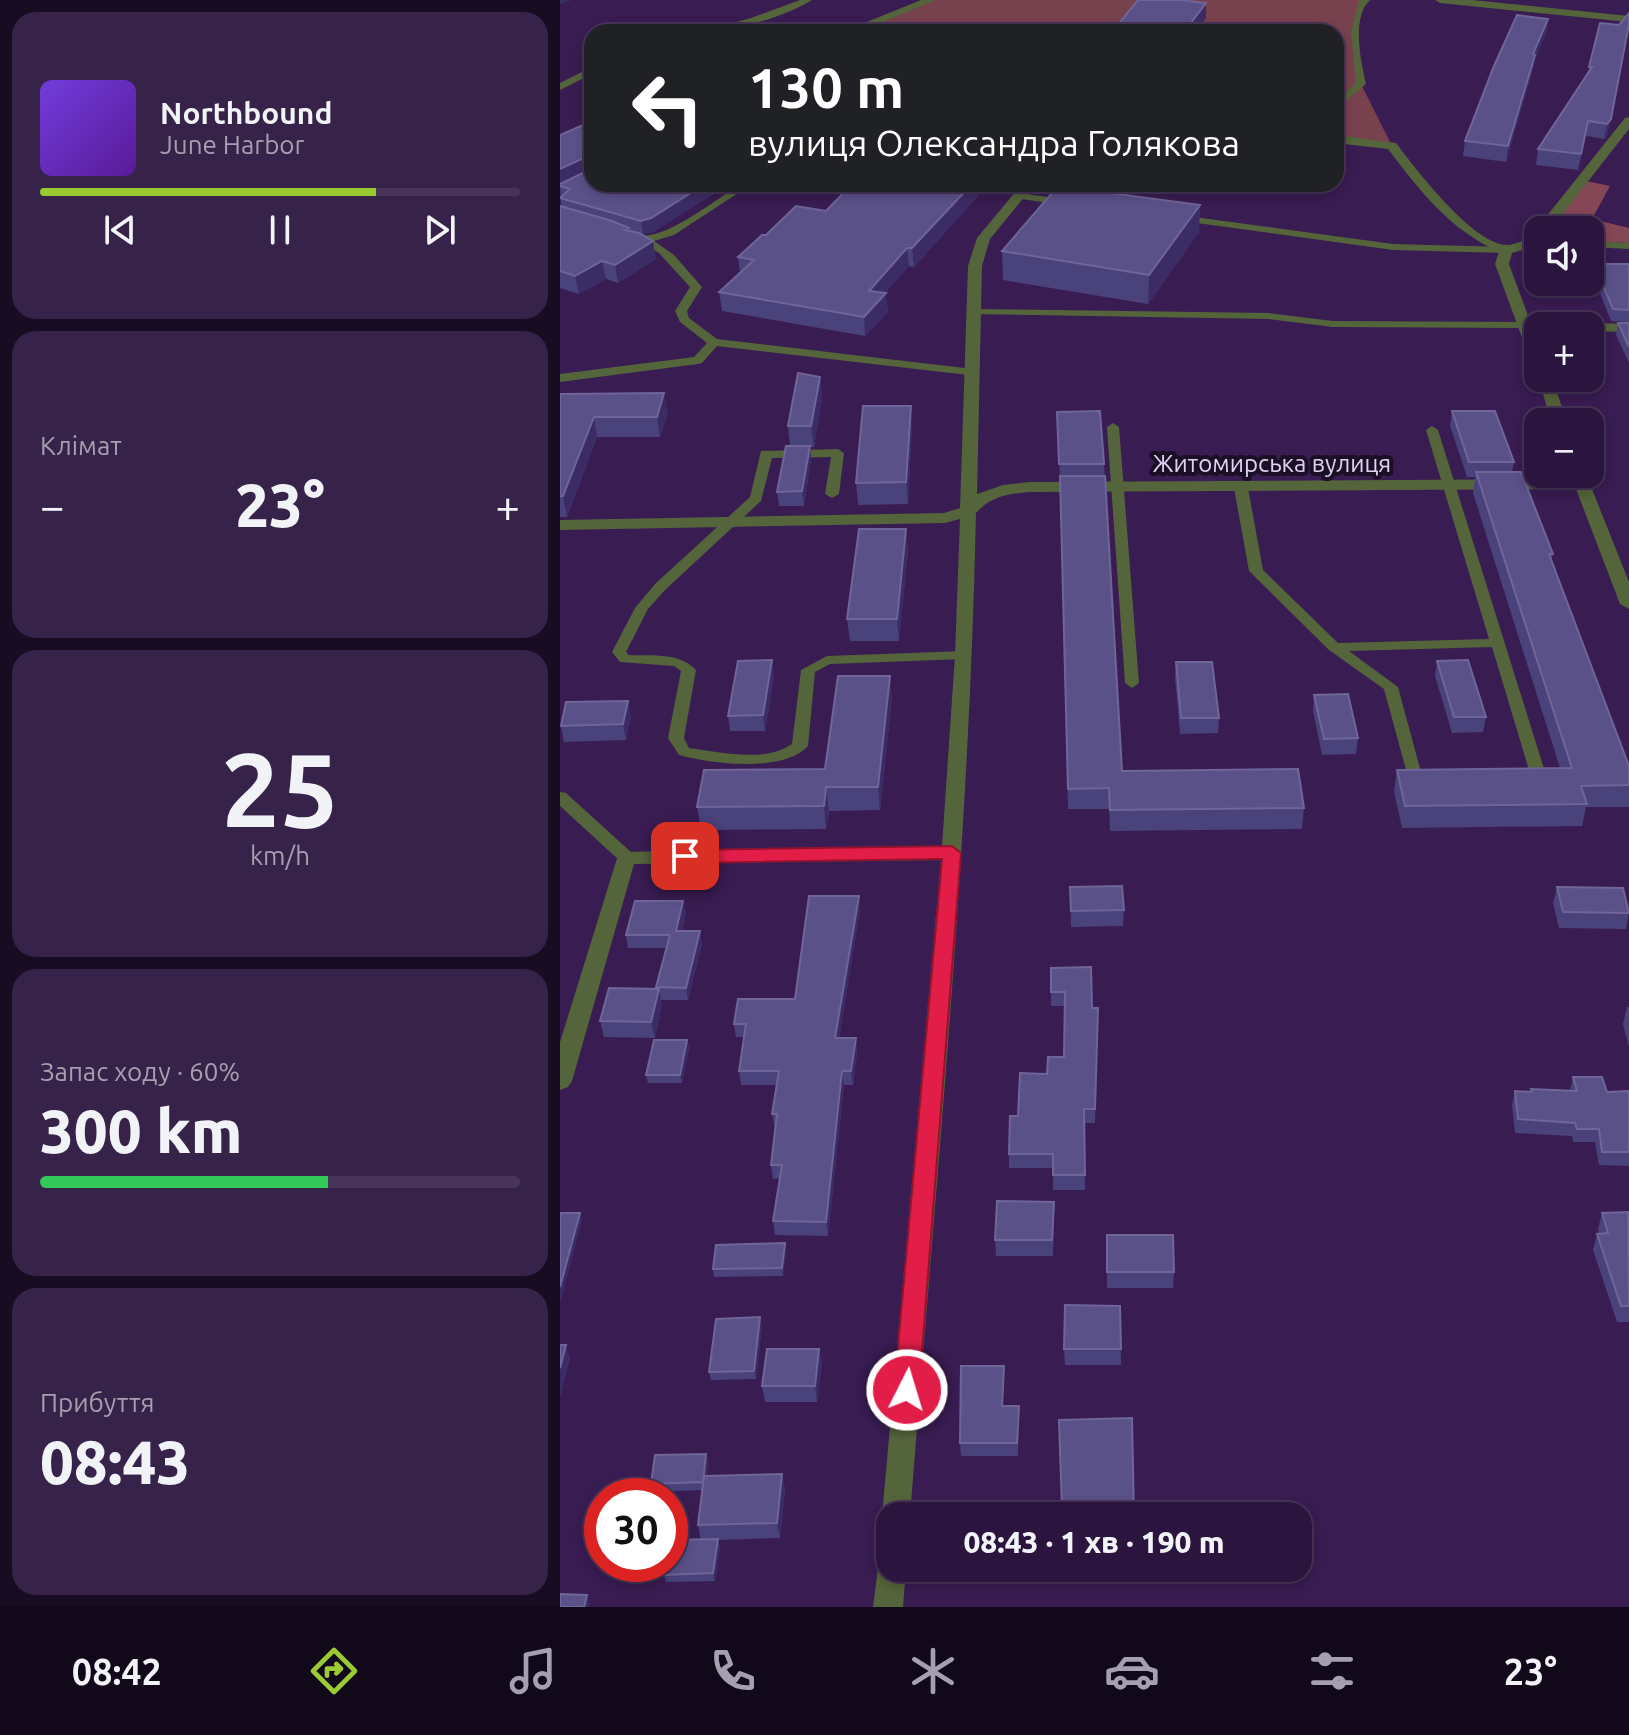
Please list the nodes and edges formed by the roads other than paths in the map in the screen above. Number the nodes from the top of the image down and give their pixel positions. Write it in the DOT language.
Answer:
graph roads {
  1 [pos="808,0"];
  2 [pos="931,0"];
  3 [pos="1366,0"];
  4 [pos="1440,0"];
  5 [pos="1629,19"];
  6 [pos="737,24"];
  7 [pos="869,24"];
  8 [pos="584,74"];
  9 [pos="560,87"];
  10 [pos="1344,99"];
  11 [pos="1629,121"];
  12 [pos="1344,140"];
  13 [pos="734,192"];
  14 [pos="1022,192"];
  15 [pos="1032,192"];
  16 [pos="1081,204"];
  17 [pos="1159,215"];
  18 [pos="1555,216"];
  19 [pos="617,233"];
  20 [pos="646,240"];
  21 [pos="1524,243"];
  22 [pos="1604,245"];
  23 [pos="1629,246"];
  24 [pos="1506,250"];
  25 [pos="974,312"];
  26 [pos="1524,322"];
  27 [pos="1524,325"];
  28 [pos="1604,327"];
  29 [pos="1629,328"];
  30 [pos="714,342"];
  31 [pos="973,373"];
  32 [pos="560,378"];
  33 [pos="1113,427"];
  34 [pos="1432,430"];
  35 [pos="1524,482"];
  36 [pos="1449,485"];
  37 [pos="1116,487"];
  38 [pos="1241,488"];
  39 [pos="1584,488"];
  40 [pos="832,494"];
  41 [pos="970,510"];
  42 [pos="731,522"];
  43 [pos="560,525"];
  44 [pos="1629,604"];
  45 [pos="1497,643"];
  46 [pos="1334,647"];
  47 [pos="964,655"];
  48 [pos="1132,683"];
  49 [pos="1507,776"];
  50 [pos="1446,777"];
  51 [pos="560,797"];
  52 [pos="952,853"];
  53 [pos="626,857"];
  54 [pos="560,1081"];
  55 [pos="897,1502"];
  56 [pos="891,1582"];
  57 [pos="888,1607"];
  1 -- 6 [label="lane"];
  2 -- 7 [label="street"];
  3 -- 10 [label="lane"];
  4 -- 5 [label="street"];
  8 -- 9 [label="lane"];
  11 -- 18 [label="street"];
  12 -- 24 [label="street"];
  13 -- 20 [label="lane"];
  14 -- 25 [label="street"];
  15 -- 16 [label="lane"];
  17 -- 24 [label="lane"];
  19 -- 20 [label="lane"];
  20 -- 30 [label="lane"];
  21 -- 24 [label="street"];
  22 -- 23 [label="lane"];
  24 -- 26 [label="street"];
  25 -- 27 [label="lane"];
  25 -- 31 [label="street"];
  28 -- 29 [label="street"];
  30 -- 31 [label="lane"];
  30 -- 32 [label="lane"];
  31 -- 41 [label="street"];
  33 -- 37 [label="lane"];
  34 -- 36 [label="lane"];
  35 -- 36 [label="street, Житомирська вулиця"];
  36 -- 38 [label="street, Житомирська вулиця"];
  36 -- 45 [label="lane"];
  37 -- 38 [label="street, Житомирська вулиця"];
  37 -- 41 [label="street, Житомирська вулиця"];
  37 -- 48 [label="lane"];
  38 -- 46 [label="lane"];
  39 -- 44 [label="street"];
  40 -- 42 [label="lane"];
  41 -- 42 [label="street, Житомирська вулиця"];
  41 -- 47 [label="street"];
  42 -- 43 [label="street, Житомирська вулиця"];
  42 -- 47 [label="lane"];
  45 -- 46 [label="lane"];
  45 -- 49 [label="lane"];
  46 -- 50 [label="lane"];
  47 -- 52 [label="street"];
  51 -- 53 [label="lane"];
  52 -- 53 [label="street"];
  52 -- 55 [label="street"];
  53 -- 54 [label="street"];
  56 -- 57 [label="street"];
}
